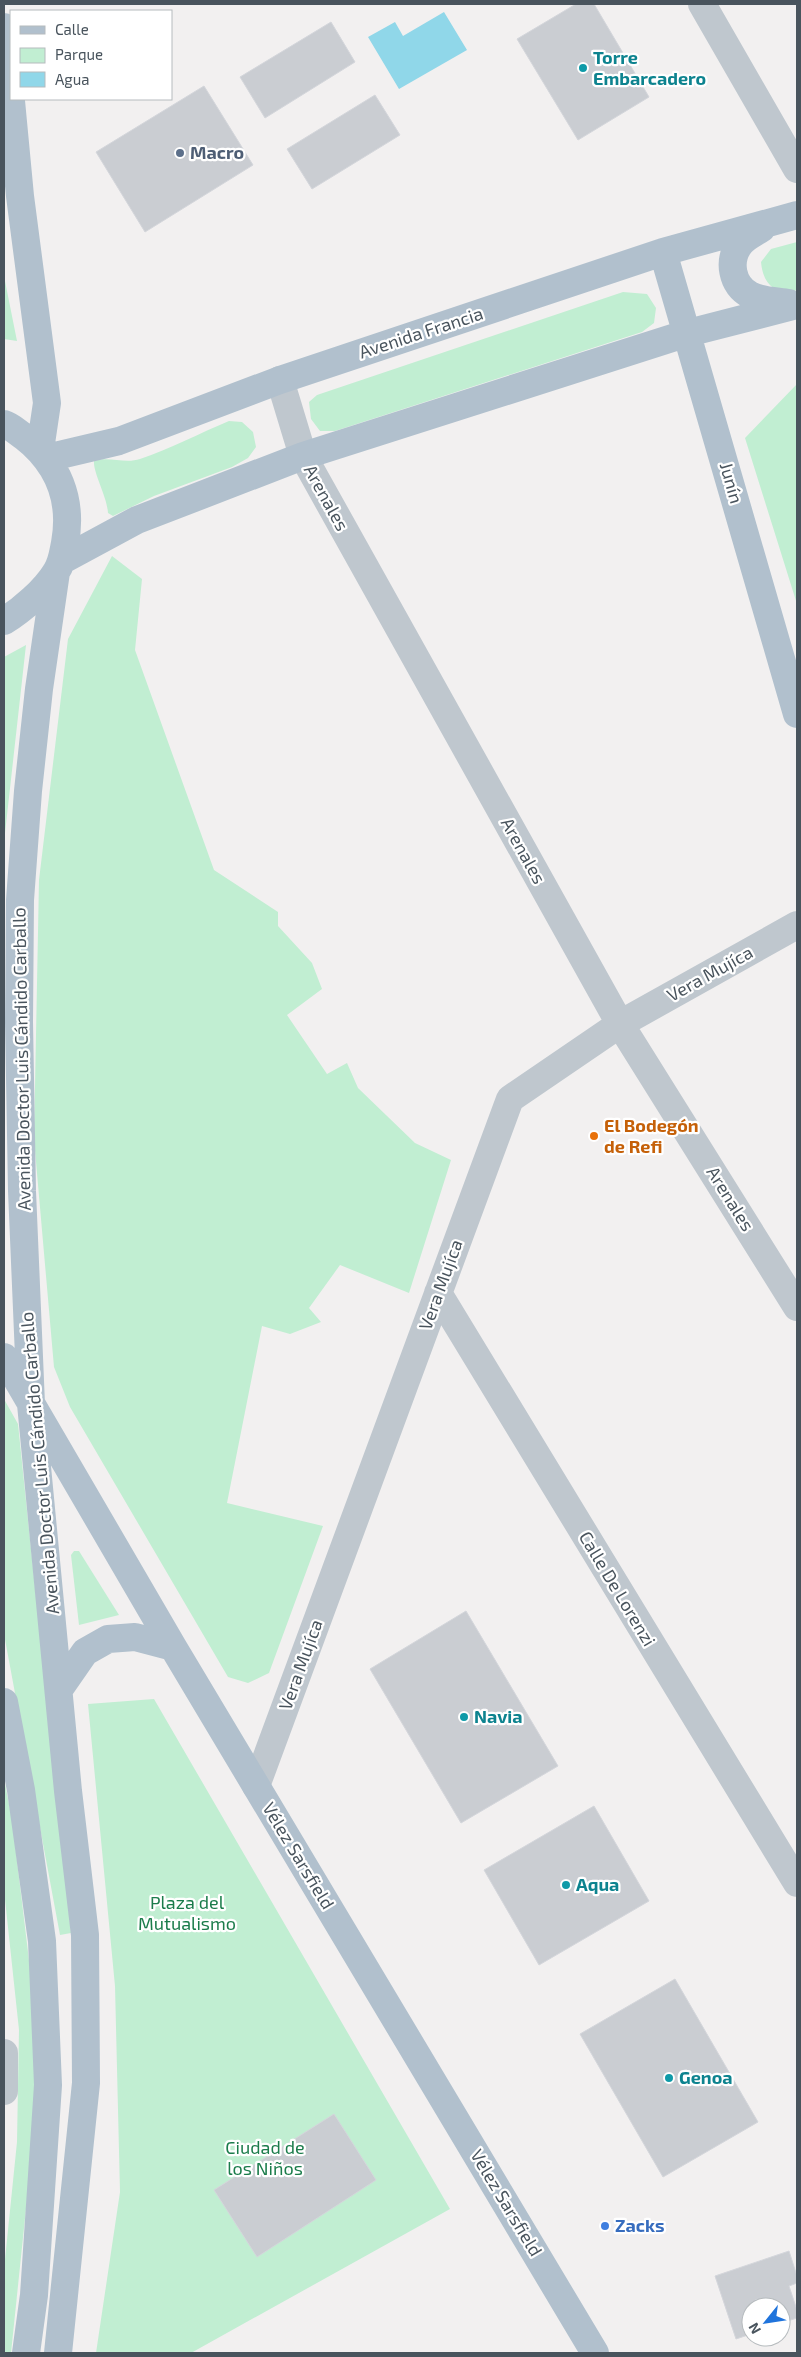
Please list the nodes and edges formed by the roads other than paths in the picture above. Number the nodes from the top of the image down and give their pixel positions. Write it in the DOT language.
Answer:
graph roads {
  1 [pos="702,4"];
  2 [pos="4,27"];
  3 [pos="10,90"];
  4 [pos="11,100"];
  5 [pos="797,169"];
  6 [pos="785,218"];
  7 [pos="664,252"];
  8 [pos="797,304"];
  9 [pos="688,333"];
  10 [pos="280,380"];
  11 [pos="4,424"];
  12 [pos="43,454"];
  13 [pos="303,456"];
  14 [pos="59,567"];
  15 [pos="4,621"];
  16 [pos="797,714"];
  17 [pos="797,926"];
  18 [pos="620,1024"];
  19 [pos="438,1294"];
  20 [pos="797,1307"];
  21 [pos="4,1357"];
  22 [pos="31,1404"];
  23 [pos="173,1647"];
  24 [pos="60,1688"];
  25 [pos="4,1702"];
  26 [pos="256,1786"];
  27 [pos="797,1884"];
  28 [pos="4,2053"];
  29 [pos="4,2091"];
  30 [pos="26,2353"];
  31 [pos="58,2353"];
  32 [pos="595,2353"];
  1 -- 5 [label="street"];
  2 -- 3 [label="main road"];
  4 -- 12 [label="main road"];
  6 -- 7 [label="main road, Avenida Francia"];
  6 -- 8 [label="main road"];
  7 -- 9 [label="main road, Junín"];
  7 -- 10 [label="main road, Avenida Francia"];
  8 -- 9 [label="main road"];
  9 -- 13 [label="main road"];
  9 -- 16 [label="main road, Junín"];
  10 -- 12 [label="main road, Avenida Francia"];
  10 -- 13 [label="street, Arenales"];
  11 -- 12 [label="main road"];
  12 -- 14 [label="main road, Avenida Doctor Luis Cándido Carballo"];
  13 -- 14 [label="main road"];
  13 -- 18 [label="street, Arenales"];
  14 -- 15 [label="main road"];
  14 -- 22 [label="main road, Avenida Doctor Luis Cándido Carballo"];
  17 -- 18 [label="street, Vera Mujíca"];
  18 -- 19 [label="street, Vera Mujíca"];
  18 -- 20 [label="street, Arenales"];
  19 -- 26 [label="street, Vera Mujíca"];
  19 -- 27 [label="street, Calle De Lorenzi"];
  21 -- 22 [label="main road, Vélez Sarsfield"];
  22 -- 23 [label="main road, Vélez Sarsfield"];
  22 -- 24 [label="main road, Avenida Doctor Luis Cándido Carballo"];
  23 -- 24 [label="main road"];
  23 -- 26 [label="main road, Vélez Sarsfield"];
  24 -- 31 [label="main road, Avenida Doctor Luis Cándido Carballo"];
  25 -- 30 [label="main road"];
  26 -- 32 [label="main road, Vélez Sarsfield"];
  28 -- 29 [label="street"];
}
